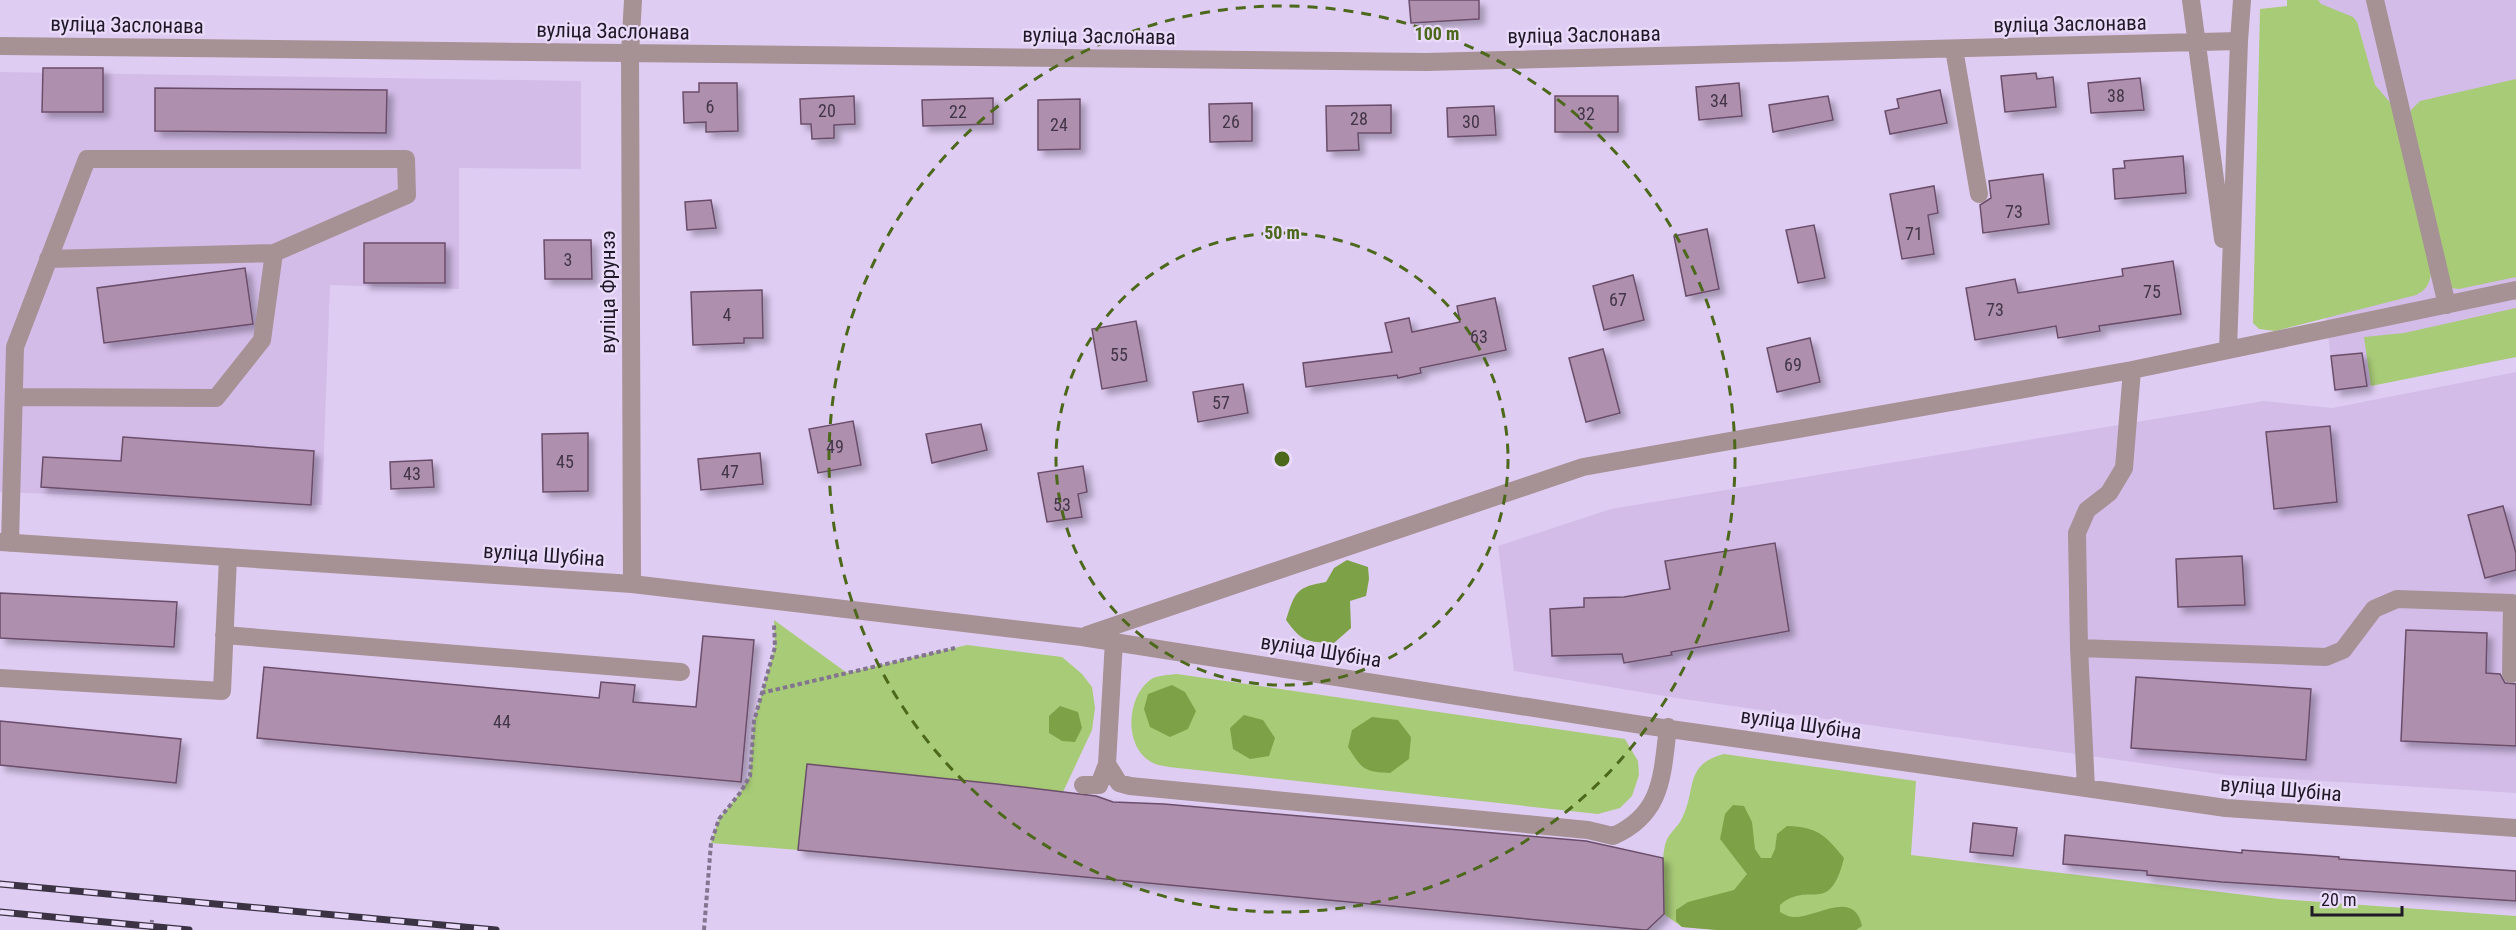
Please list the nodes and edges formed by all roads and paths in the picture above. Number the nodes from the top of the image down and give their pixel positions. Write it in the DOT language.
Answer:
graph roads {
  1 [pos="633,0"];
  2 [pos="2191,0"];
  3 [pos="2242,0"];
  4 [pos="2375,0"];
  5 [pos="2240,41"];
  6 [pos="2197,44"];
  7 [pos="0,46"];
  8 [pos="1954,49"];
  9 [pos="630,54"];
  10 [pos="1979,194"];
  11 [pos="274,254"];
  12 [pos="48,259"];
  13 [pos="2230,290"];
  14 [pos="2516,290"];
  15 [pos="2447,305"];
  16 [pos="2228,350"];
  17 [pos="2132,370"];
  18 [pos="15,397"];
  19 [pos="5,543"];
  20 [pos="228,557"];
  21 [pos="632,584"];
  22 [pos="774,620"];
  23 [pos="225,635"];
  24 [pos="1082,637"];
  25 [pos="1114,641"];
  26 [pos="956,647"];
  27 [pos="2079,648"];
  28 [pos="681,672"];
  29 [pos="2511,674"];
  30 [pos="0,678"];
  31 [pos="761,693"];
  32 [pos="1668,727"];
  33 [pos="1107,764"];
  34 [pos="1083,785"];
  35 [pos="2086,788"];
  36 [pos="2516,828"];
  37 [pos="152,920"];
  38 [pos="151,930"];
  39 [pos="704,930"];
  1 -- 9 [label="street, вуліца Фрунзэ"];
  2 -- 6 [label="street"];
  3 -- 5 [label="street"];
  4 -- 15 [label="street"];
  5 -- 6 [label="street, вуліца Заслонава"];
  5 -- 13 [label="street"];
  6 -- 8 [label="street, вуліца Заслонава"];
  6 -- 13 [label="street"];
  7 -- 9 [label="street, вуліца Заслонава"];
  8 -- 9 [label="street, вуліца Заслонава"];
  8 -- 10 [label="street"];
  9 -- 21 [label="street, вуліца Фрунзэ"];
  11 -- 12 [label="street"];
  11 -- 12 [label="street"];
  11 -- 18 [label="street"];
  12 -- 18 [label="street"];
  13 -- 16 [label="street"];
  14 -- 15 [label="street, вуліца Шубіна"];
  15 -- 16 [label="street, вуліца Шубіна"];
  16 -- 17 [label="street, вуліца Шубіна"];
  17 -- 24 [label="street, вуліца Шубіна"];
  17 -- 27 [label="street"];
  18 -- 19 [label="street"];
  19 -- 20 [label="street, вуліца Шубіна"];
  20 -- 21 [label="street, вуліца Шубіна"];
  20 -- 23 [label="street"];
  21 -- 24 [label="street, вуліца Шубіна"];
  22 -- 31 [label="path"];
  23 -- 28 [label="street"];
  23 -- 30 [label="street"];
  24 -- 25 [label="street, вуліца Шубіна"];
  25 -- 32 [label="street, вуліца Шубіна"];
  25 -- 33 [label="street"];
  26 -- 31 [label="path"];
  27 -- 29 [label="street"];
  27 -- 35 [label="street"];
  31 -- 39 [label="path"];
  32 -- 33 [label="street"];
  32 -- 35 [label="street, вуліца Шубіна"];
  33 -- 34 [label="street"];
  35 -- 36 [label="street, вуліца Шубіна"];
  37 -- 38 [label="path"];
}
